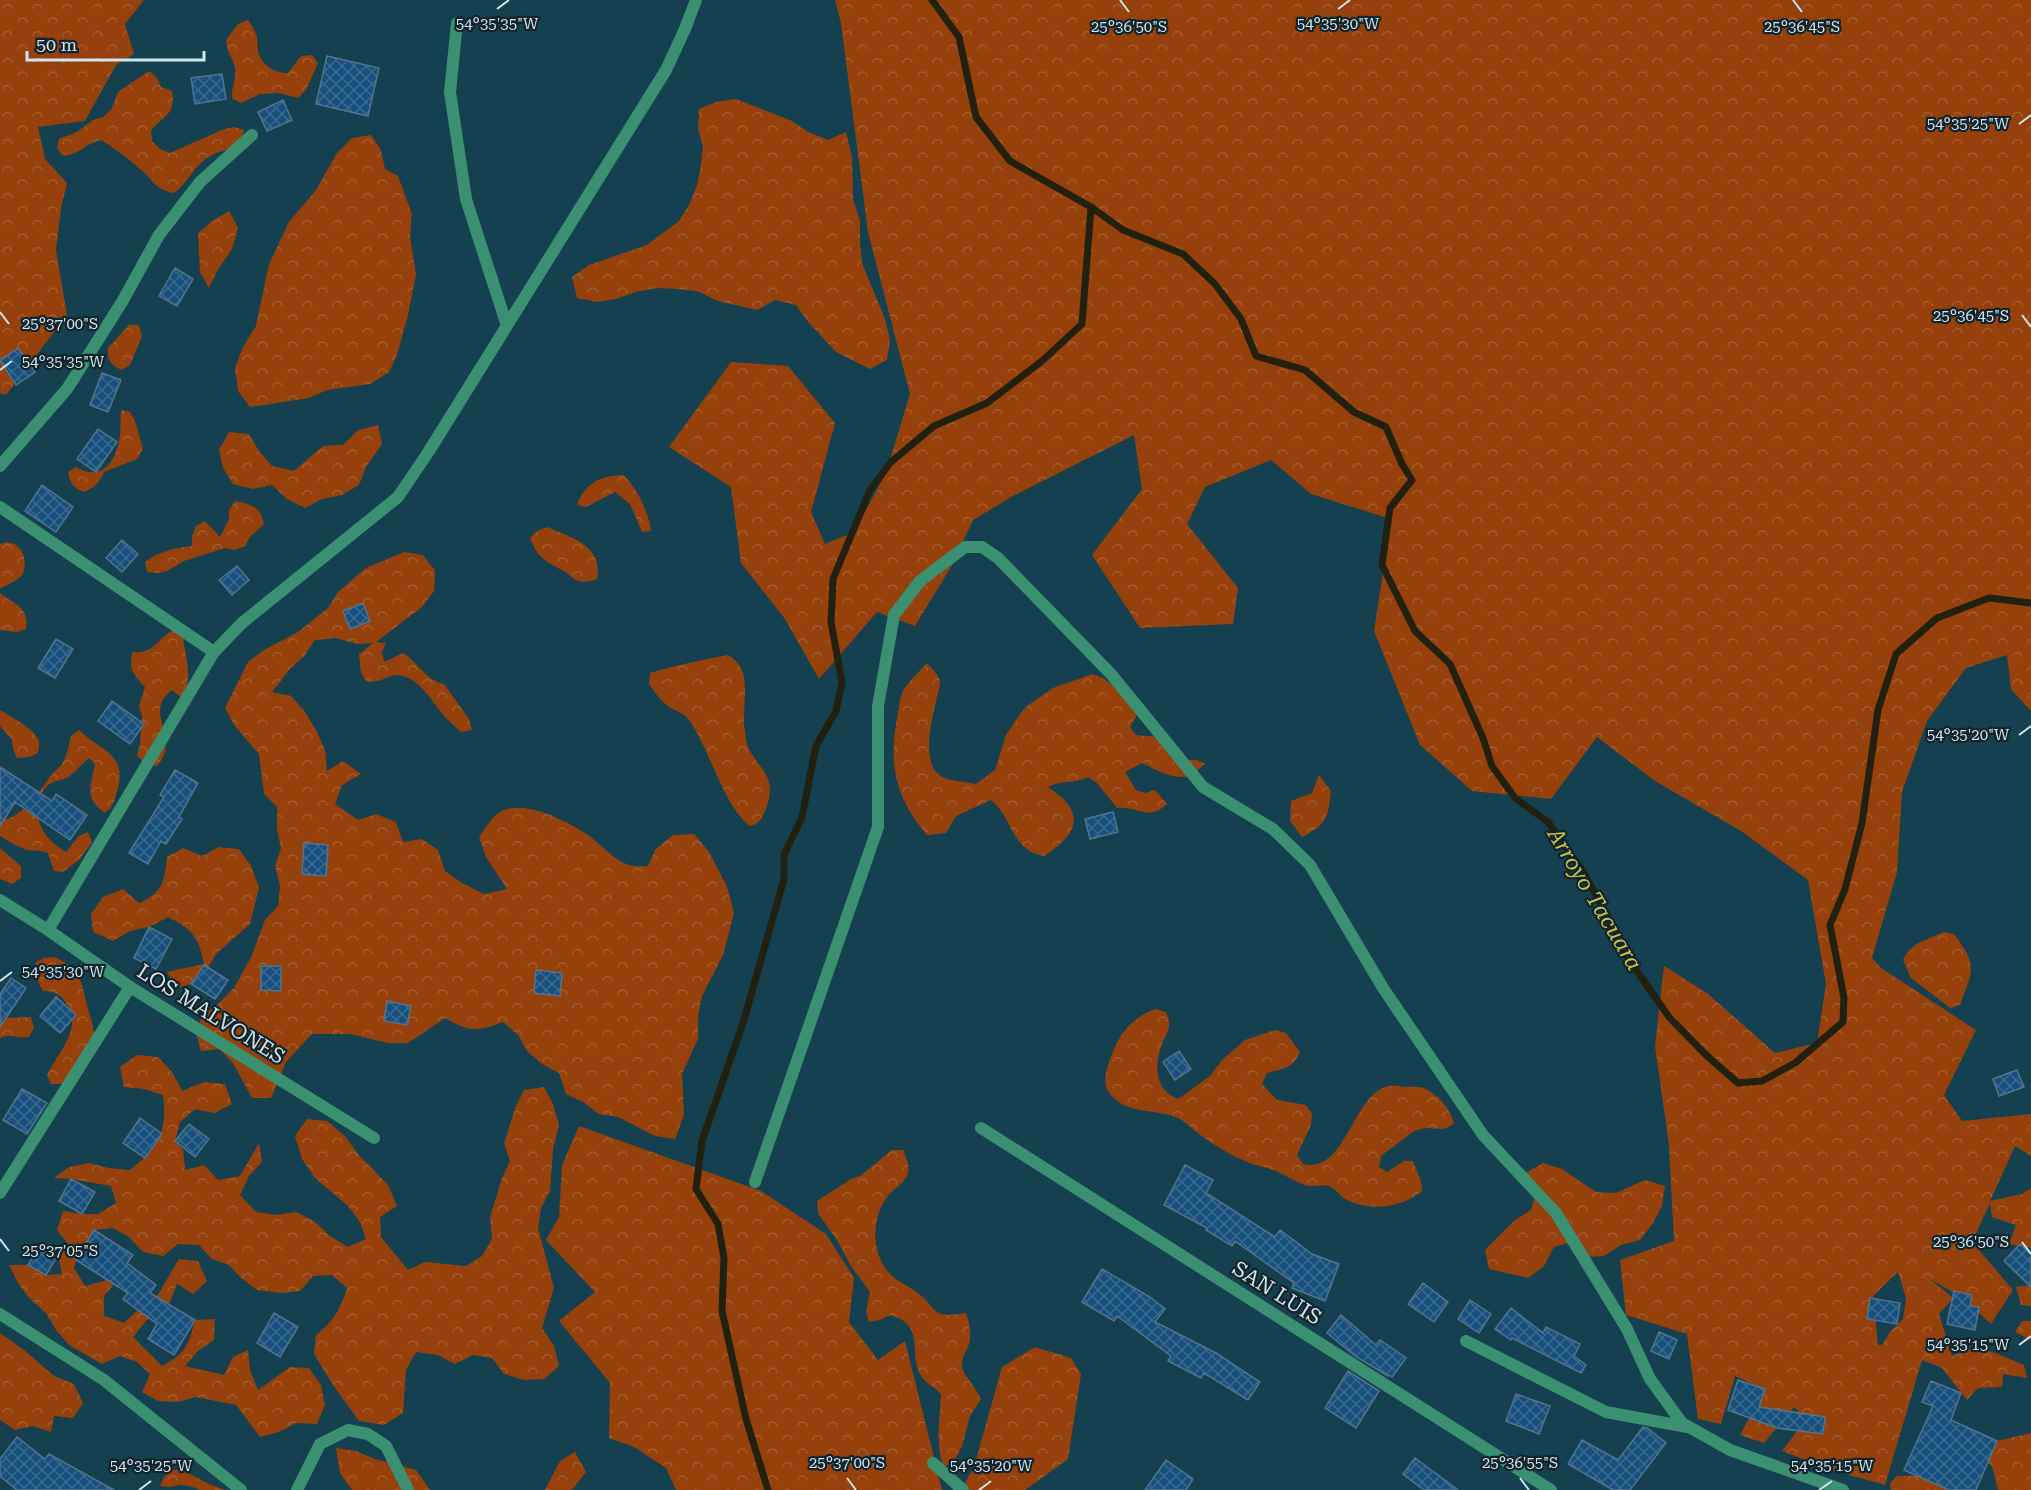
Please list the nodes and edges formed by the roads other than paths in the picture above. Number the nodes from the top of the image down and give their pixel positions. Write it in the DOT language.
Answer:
graph roads {
  1 [pos="696,0"];
  2 [pos="457,23"];
  3 [pos="252,135"];
  4 [pos="507,326"];
  5 [pos="0,466"];
  6 [pos="0,507"];
  7 [pos="214,652"];
  8 [pos="0,900"];
  9 [pos="48,930"];
  10 [pos="130,987"];
  11 [pos="981,1128"];
  12 [pos="374,1138"];
  13 [pos="755,1182"];
  14 [pos="0,1193"];
  15 [pos="0,1314"];
  16 [pos="1466,1341"];
  17 [pos="1691,1428"];
  18 [pos="933,1463"];
  19 [pos="241,1490"];
  20 [pos="297,1490"];
  21 [pos="408,1490"];
  22 [pos="963,1490"];
  23 [pos="1551,1490"];
  24 [pos="1843,1490"];
  1 -- 4 [label="street"];
  2 -- 4 [label="street"];
  3 -- 5 [label="street"];
  4 -- 7 [label="street"];
  6 -- 7 [label="street"];
  7 -- 9 [label="street"];
  8 -- 9 [label="street, LOS MALVONES"];
  9 -- 10 [label="street, LOS MALVONES"];
  10 -- 12 [label="street, LOS MALVONES"];
  10 -- 14 [label="street"];
  11 -- 23 [label="street, SAN LUIS"];
  13 -- 17 [label="street"];
  15 -- 19 [label="street"];
  16 -- 17 [label="street"];
  17 -- 24 [label="street"];
  18 -- 22 [label="street"];
  20 -- 21 [label="street"];
}
